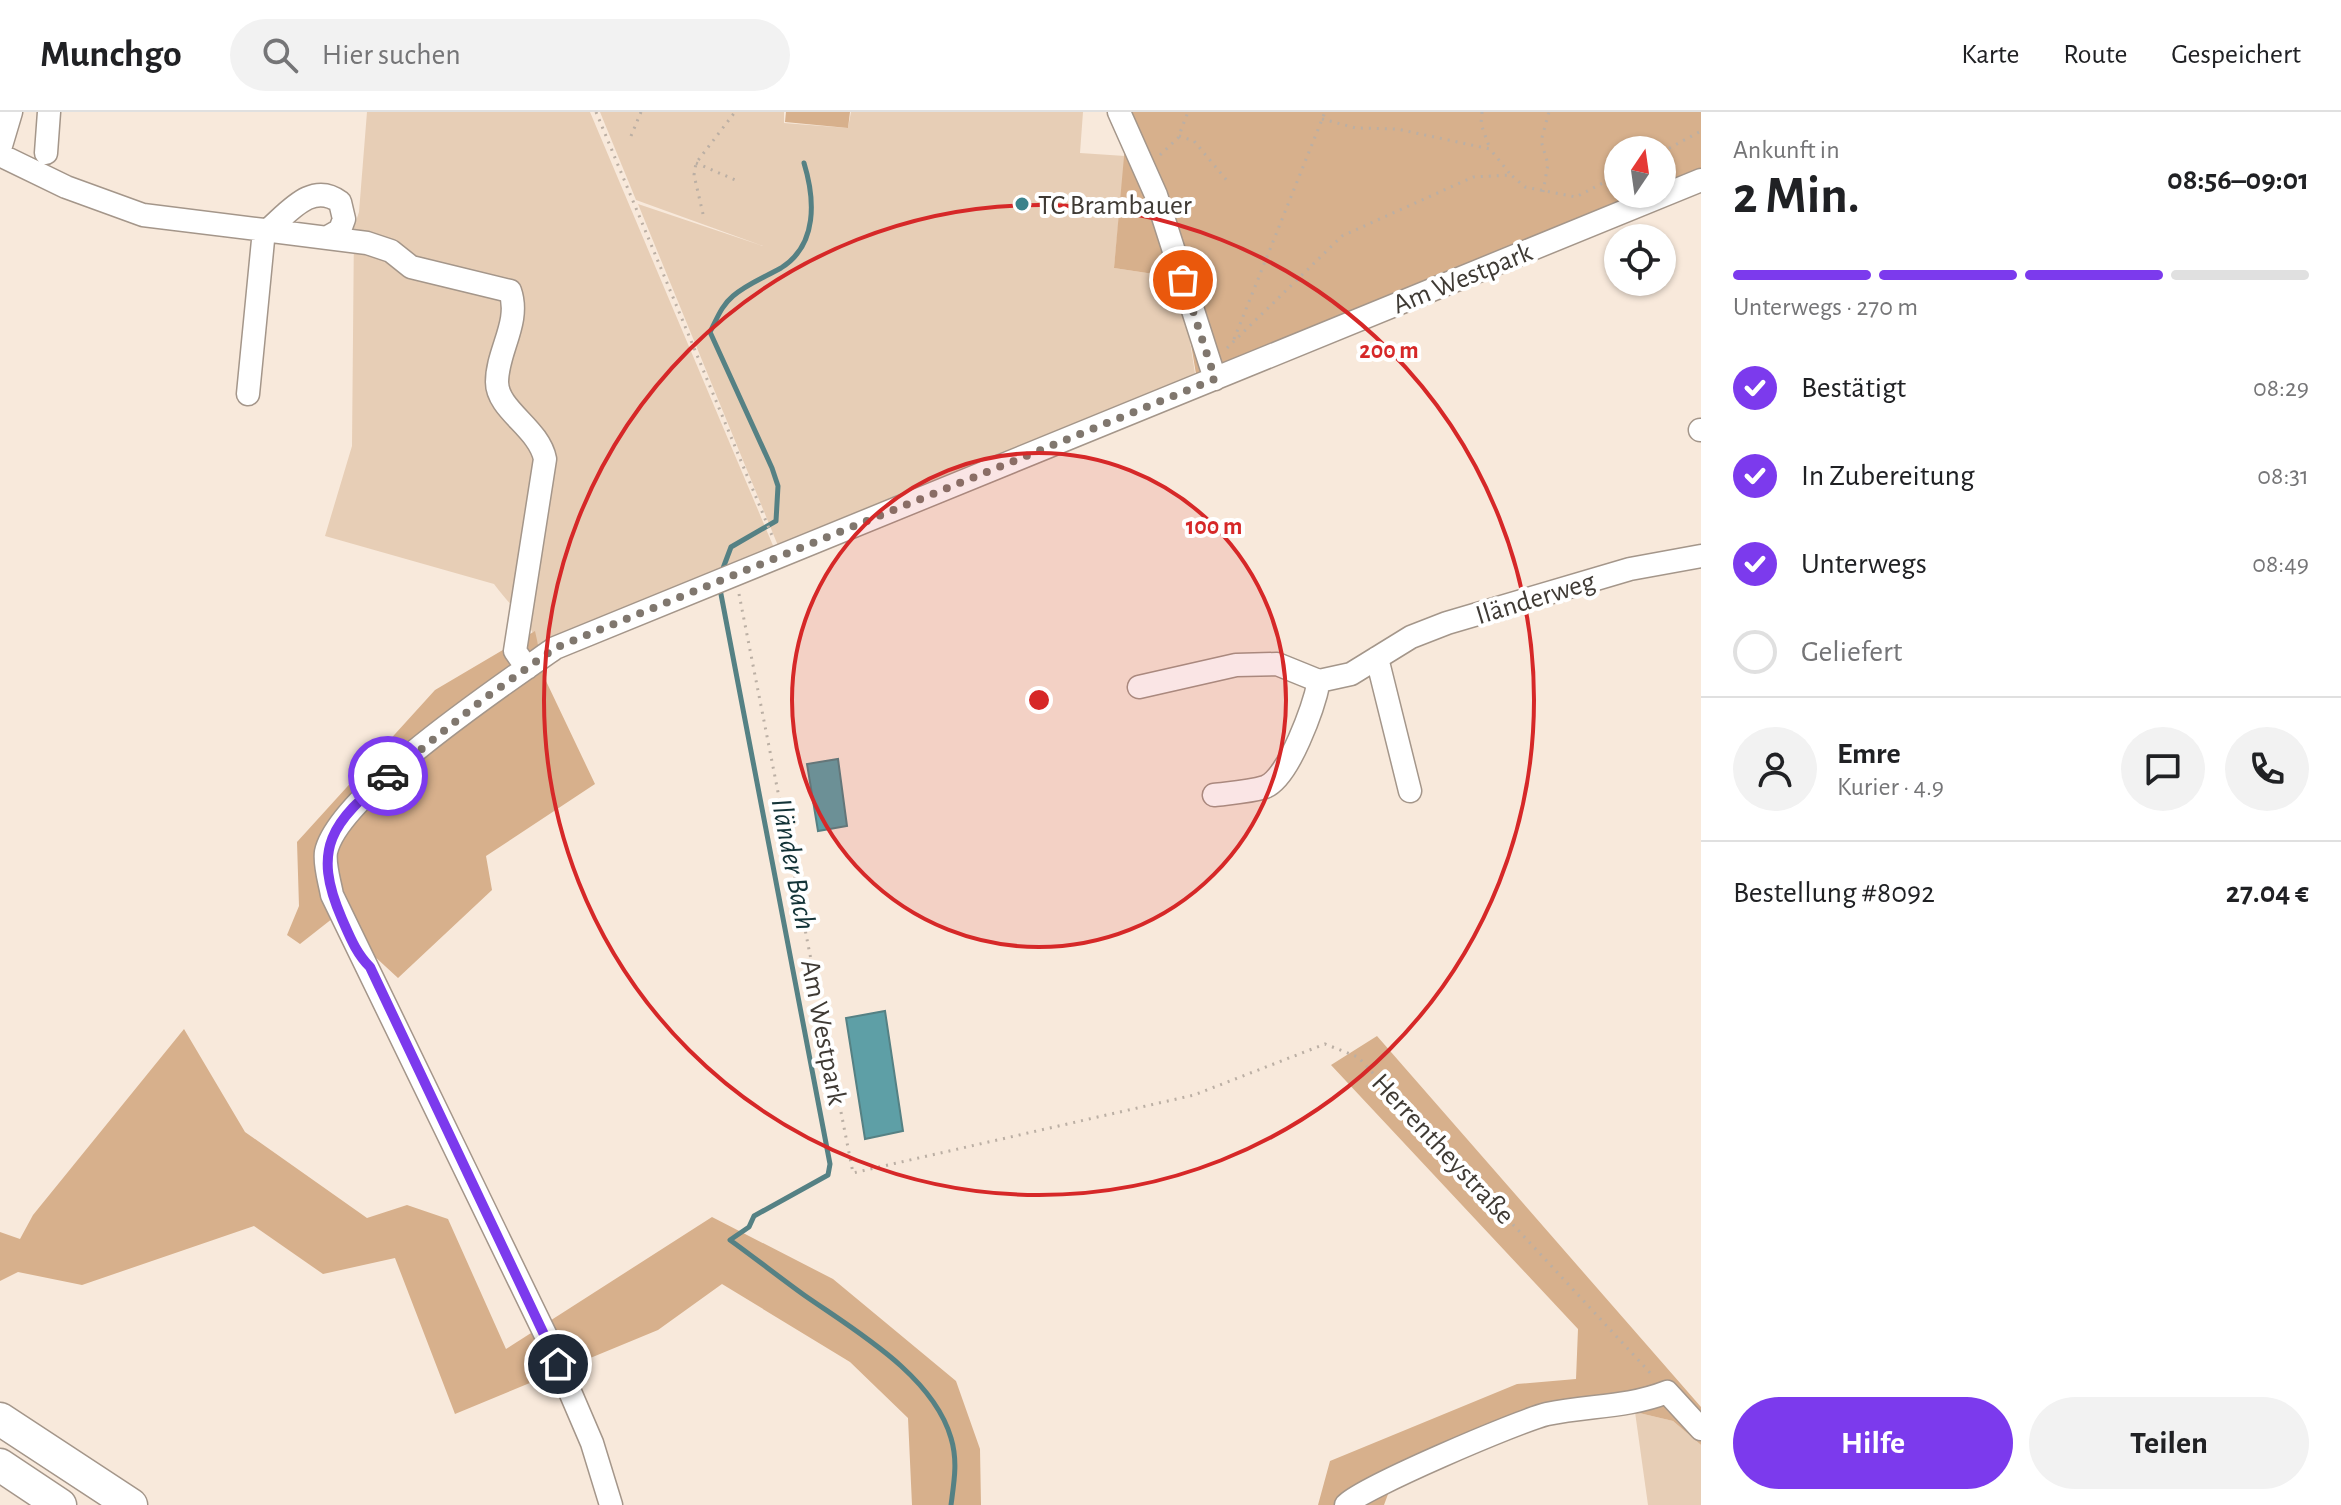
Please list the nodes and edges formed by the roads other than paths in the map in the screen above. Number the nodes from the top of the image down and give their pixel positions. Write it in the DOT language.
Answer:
graph roads {
  1 [pos="11,112"];
  2 [pos="49,112"];
  3 [pos="1119,112"];
  4 [pos="0,149"];
  5 [pos="46,153"];
  6 [pos="0,155"];
  7 [pos="1701,180"];
  8 [pos="266,230"];
  9 [pos="326,238"];
  10 [pos="1213,372"];
  11 [pos="248,394"];
  12 [pos="1701,556"];
  13 [pos="1377,658"];
  14 [pos="527,668"];
  15 [pos="1319,681"];
  16 [pos="1139,687"];
  17 [pos="1410,791"];
  18 [pos="1214,795"];
  19 [pos="0,1419"];
  20 [pos="1701,1429"];
  21 [pos="0,1465"];
  22 [pos="60,1505"];
  23 [pos="131,1505"];
  24 [pos="611,1505"];
  25 [pos="1346,1505"];
  1 -- 4 [label="street"];
  2 -- 5 [label="street"];
  3 -- 10 [label="street"];
  6 -- 8 [label="street"];
  7 -- 10 [label="street, Am Westpark"];
  8 -- 9 [label="street"];
  8 -- 9 [label="street"];
  8 -- 11 [label="street"];
  9 -- 14 [label="street"];
  10 -- 14 [label="street, Am Westpark"];
  12 -- 13 [label="street, Iländerweg"];
  13 -- 15 [label="street, Iländerweg"];
  13 -- 17 [label="street"];
  14 -- 24 [label="street, Am Westpark"];
  15 -- 16 [label="street"];
  15 -- 18 [label="street"];
  19 -- 23 [label="highway"];
  20 -- 25 [label="street"];
  21 -- 22 [label="highway"];
}
